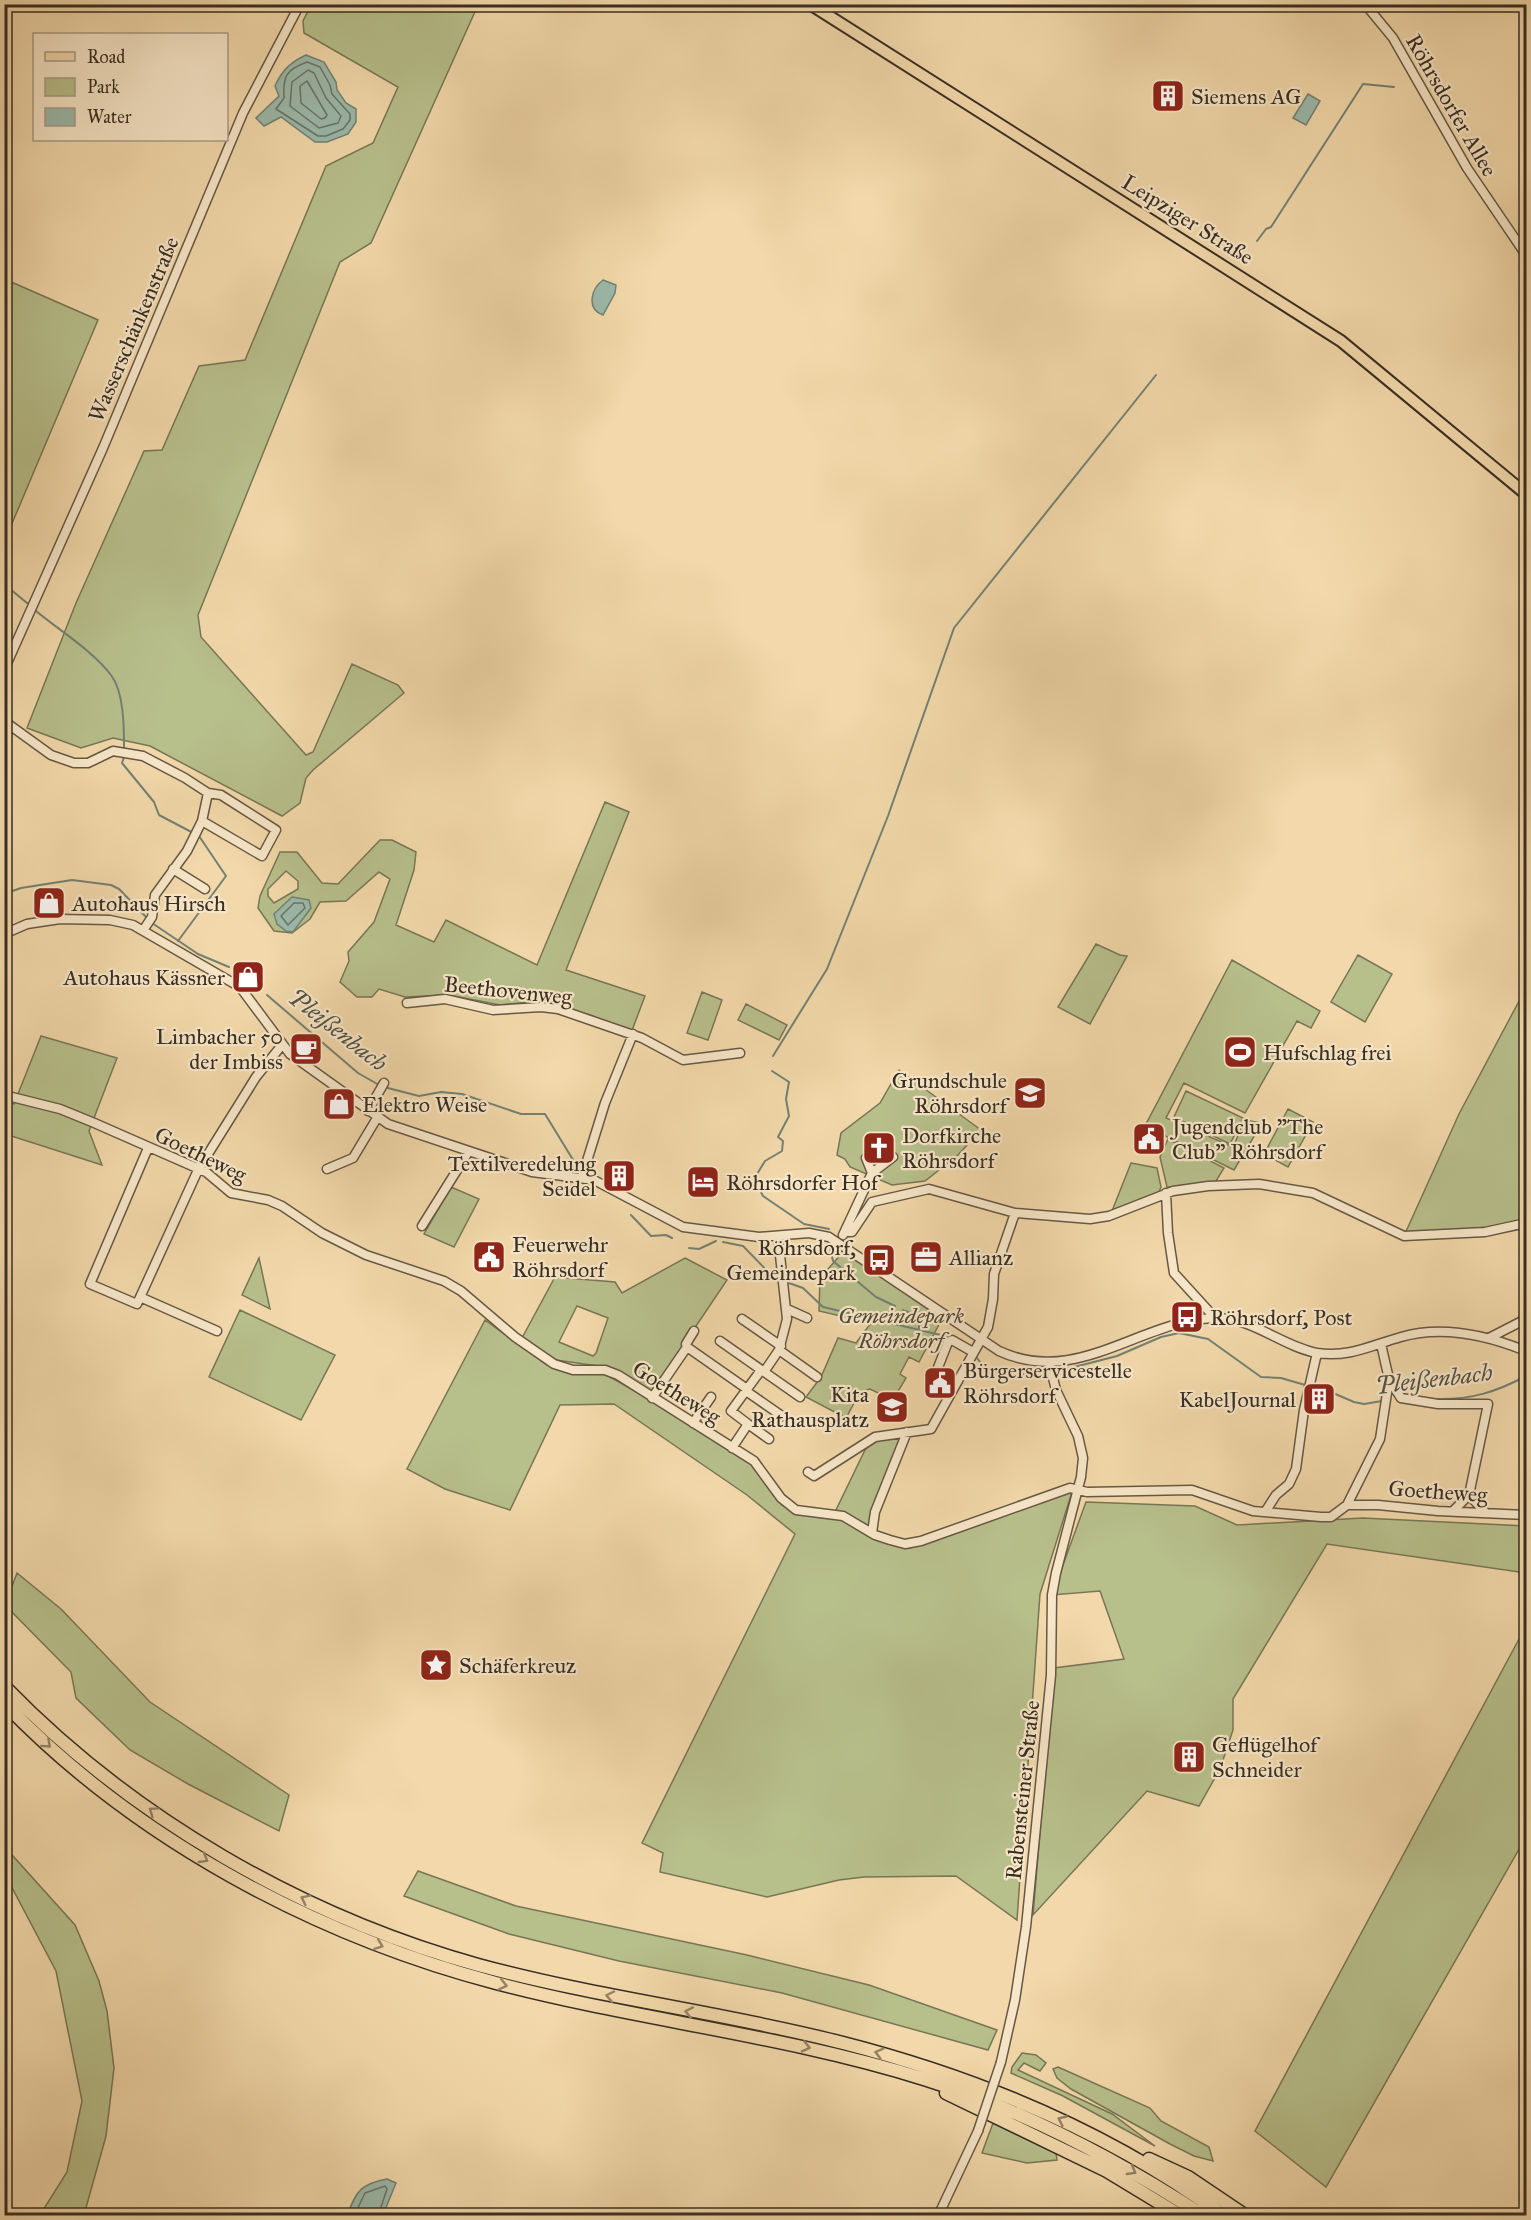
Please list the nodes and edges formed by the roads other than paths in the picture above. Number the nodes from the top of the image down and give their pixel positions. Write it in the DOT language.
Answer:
graph roads {
  1 [pos="300,4"];
  2 [pos="810,4"];
  3 [pos="1365,4"];
  4 [pos="1527,255"];
  5 [pos="1527,494"];
  6 [pos="4,670"];
  7 [pos="4,721"];
  8 [pos="208,793"];
  9 [pos="202,820"];
  10 [pos="173,870"];
  11 [pos="204,889"];
  12 [pos="148,924"];
  13 [pos="4,934"];
  14 [pos="407,1003"];
  15 [pos="633,1034"];
  16 [pos="282,1045"];
  17 [pos="740,1053"];
  18 [pos="382,1086"];
  19 [pos="4,1095"];
  20 [pos="368,1111"];
  21 [pos="377,1118"];
  22 [pos="148,1148"];
  23 [pos="469,1151"];
  24 [pos="893,1157"];
  25 [pos="866,1158"];
  26 [pos="327,1169"];
  27 [pos="198,1170"];
  28 [pos="872,1173"];
  29 [pos="582,1178"];
  30 [pos="1166,1193"];
  31 [pos="1015,1213"];
  32 [pos="1527,1223"];
  33 [pos="422,1226"];
  34 [pos="844,1232"];
  35 [pos="777,1237"];
  36 [pos="840,1241"];
  37 [pos="140,1297"];
  38 [pos="787,1309"];
  39 [pos="807,1318"];
  40 [pos="1215,1318"];
  41 [pos="742,1319"];
  42 [pos="1527,1319"];
  43 [pos="217,1331"];
  44 [pos="694,1331"];
  45 [pos="1489,1338"];
  46 [pos="981,1339"];
  47 [pos="720,1341"];
  48 [pos="1381,1344"];
  49 [pos="687,1347"];
  50 [pos="780,1348"];
  51 [pos="1527,1351"];
  52 [pos="973,1352"];
  53 [pos="1317,1353"];
  54 [pos="1050,1369"];
  55 [pos="763,1371"];
  56 [pos="817,1377"];
  57 [pos="1389,1379"];
  58 [pos="957,1381"];
  59 [pos="746,1390"];
  60 [pos="711,1397"];
  61 [pos="800,1397"];
  62 [pos="652,1398"];
  63 [pos="782,1416"];
  64 [pos="693,1423"];
  65 [pos="748,1424"];
  66 [pos="907,1432"];
  67 [pos="770,1439"];
  68 [pos="732,1448"];
  69 [pos="808,1472"];
  70 [pos="1078,1490"];
  71 [pos="1469,1495"];
  72 [pos="1347,1505"];
  73 [pos="1454,1510"];
  74 [pos="1265,1512"];
  75 [pos="1485,1512"];
  76 [pos="1527,1515"];
  77 [pos="872,1533"];
  78 [pos="4,1686"];
  79 [pos="4,1703"];
  80 [pos="925,2079"];
  81 [pos="1115,2146"];
  82 [pos="1178,2214"];
  83 [pos="938,2216"];
  84 [pos="1204,2216"];
  85 [pos="1224,2216"];
  86 [pos="1246,2216"];
  1 -- 6 [label="street, Wasserschänkenstraße"];
  2 -- 5 [label="main road, Leipziger Straße"];
  3 -- 4 [label="street, Röhrsdorfer Allee"];
  7 -- 8 [label="street"];
  8 -- 9 [label="street"];
  8 -- 9 [label="street"];
  9 -- 10 [label="street"];
  10 -- 11 [label="street"];
  10 -- 12 [label="street"];
  12 -- 13 [label="street"];
  12 -- 16 [label="street"];
  14 -- 15 [label="street, Beethovenweg"];
  15 -- 17 [label="street, Beethovenweg"];
  15 -- 29 [label="street"];
  16 -- 20 [label="street"];
  16 -- 27 [label="street"];
  18 -- 20 [label="street"];
  19 -- 22 [label="street, Goetheweg"];
  20 -- 21 [label="street"];
  21 -- 23 [label="street"];
  21 -- 26 [label="street"];
  22 -- 27 [label="street, Goetheweg"];
  22 -- 37 [label="street"];
  23 -- 29 [label="street"];
  23 -- 33 [label="street"];
  24 -- 28 [label="street"];
  25 -- 28 [label="street"];
  27 -- 37 [label="street"];
  27 -- 62 [label="street, Goetheweg"];
  28 -- 34 [label="street"];
  29 -- 35 [label="street"];
  30 -- 31 [label="street"];
  30 -- 32 [label="street"];
  30 -- 40 [label="street"];
  31 -- 34 [label="street"];
  31 -- 46 [label="street"];
  34 -- 36 [label="street"];
  35 -- 36 [label="street"];
  35 -- 38 [label="street"];
  36 -- 46 [label="street"];
  37 -- 43 [label="street"];
  38 -- 39 [label="street"];
  38 -- 50 [label="street"];
  40 -- 53 [label="street"];
  40 -- 54 [label="street"];
  41 -- 50 [label="street"];
  42 -- 45 [label="street"];
  44 -- 49 [label="street"];
  45 -- 48 [label="street"];
  45 -- 51 [label="street"];
  46 -- 52 [label="street"];
  46 -- 54 [label="street"];
  47 -- 55 [label="street"];
  48 -- 53 [label="street"];
  48 -- 57 [label="street"];
  49 -- 59 [label="street"];
  49 -- 62 [label="street"];
  50 -- 55 [label="street"];
  50 -- 56 [label="street"];
  52 -- 58 [label="street"];
  52 -- 58 [label="street"];
  53 -- 74 [label="street"];
  54 -- 70 [label="street, Rabensteiner Straße"];
  55 -- 59 [label="street"];
  55 -- 61 [label="street"];
  57 -- 71 [label="street"];
  57 -- 72 [label="street, Goetheweg"];
  58 -- 66 [label="street"];
  59 -- 63 [label="street"];
  59 -- 65 [label="street"];
  60 -- 64 [label="street"];
  62 -- 64 [label="street, Goetheweg"];
  64 -- 68 [label="street, Goetheweg"];
  65 -- 67 [label="street"];
  65 -- 68 [label="street"];
  66 -- 69 [label="street"];
  66 -- 77 [label="street"];
  68 -- 77 [label="street, Goetheweg"];
  70 -- 74 [label="street, Goetheweg"];
  70 -- 77 [label="street, Goetheweg"];
  70 -- 83 [label="street, Rabensteiner Straße, bridge"];
  71 -- 73 [label="street"];
  71 -- 75 [label="street"];
  72 -- 73 [label="street, Goetheweg"];
  72 -- 74 [label="street, Goetheweg"];
  73 -- 75 [label="street, Goetheweg"];
  75 -- 76 [label="street, Goetheweg"];
  81 -- 78 [label="highway, one-way"];
  79 -- 80 [label="highway, one-way"];
  80 -- 82 [label="highway"];
  80 -- 84 [label="highway, one-way"];
  81 -- 85 [label="highway"];
  81 -- 86 [label="highway"];
}
